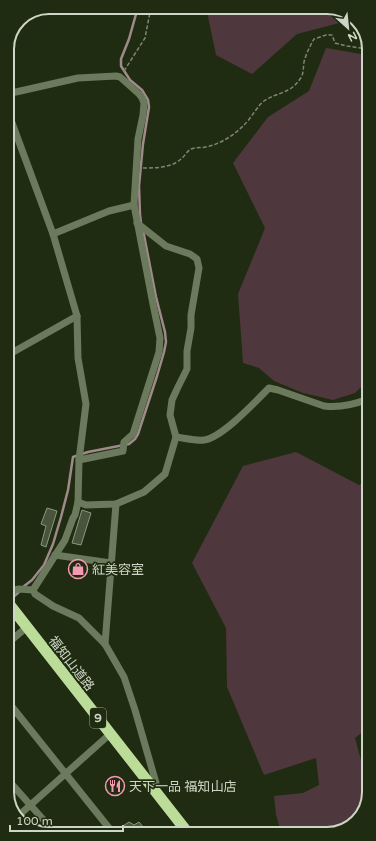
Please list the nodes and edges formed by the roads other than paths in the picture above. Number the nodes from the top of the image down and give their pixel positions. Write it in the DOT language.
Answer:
graph roads {
  1 [pos="14,92"];
  2 [pos="14,128"];
  3 [pos="134,205"];
  4 [pos="137,223"];
  5 [pos="53,234"];
  6 [pos="77,316"];
  7 [pos="14,352"];
  8 [pos="362,402"];
  9 [pos="176,437"];
  10 [pos="79,460"];
  11 [pos="78,502"];
  12 [pos="116,504"];
  13 [pos="54,555"];
  14 [pos="111,564"];
  15 [pos="14,590"];
  16 [pos="33,590"];
  17 [pos="14,610"];
  18 [pos="27,627"];
  19 [pos="14,638"];
  20 [pos="105,644"];
  21 [pos="14,709"];
  22 [pos="110,734"];
  23 [pos="65,774"];
  24 [pos="14,786"];
  25 [pos="155,792"];
  26 [pos="31,805"];
  27 [pos="22,814"];
  28 [pos="50,827"];
  29 [pos="108,827"];
  30 [pos="183,827"];
  1 -- 3 [label="street"];
  2 -- 5 [label="street"];
  3 -- 4 [label="street"];
  3 -- 5 [label="street"];
  4 -- 9 [label="street"];
  4 -- 10 [label="street"];
  5 -- 6 [label="street"];
  6 -- 7 [label="street"];
  6 -- 10 [label="street"];
  8 -- 9 [label="street"];
  9 -- 12 [label="street"];
  10 -- 11 [label="street"];
  11 -- 12 [label="street"];
  11 -- 13 [label="street"];
  12 -- 14 [label="street"];
  13 -- 14 [label="street"];
  13 -- 16 [label="street"];
  14 -- 20 [label="street"];
  15 -- 16 [label="street"];
  16 -- 20 [label="street"];
  17 -- 18 [label="highway, 福知山道路 / 9"];
  18 -- 19 [label="street"];
  18 -- 22 [label="highway, 福知山道路 / 9"];
  20 -- 25 [label="street"];
  21 -- 23 [label="street"];
  22 -- 23 [label="street"];
  22 -- 25 [label="highway, 福知山道路 / 9"];
  23 -- 26 [label="street"];
  23 -- 29 [label="street"];
  24 -- 26 [label="street"];
  25 -- 30 [label="highway, 福知山道路 / 9"];
  26 -- 27 [label="street"];
  26 -- 28 [label="street"];
}
